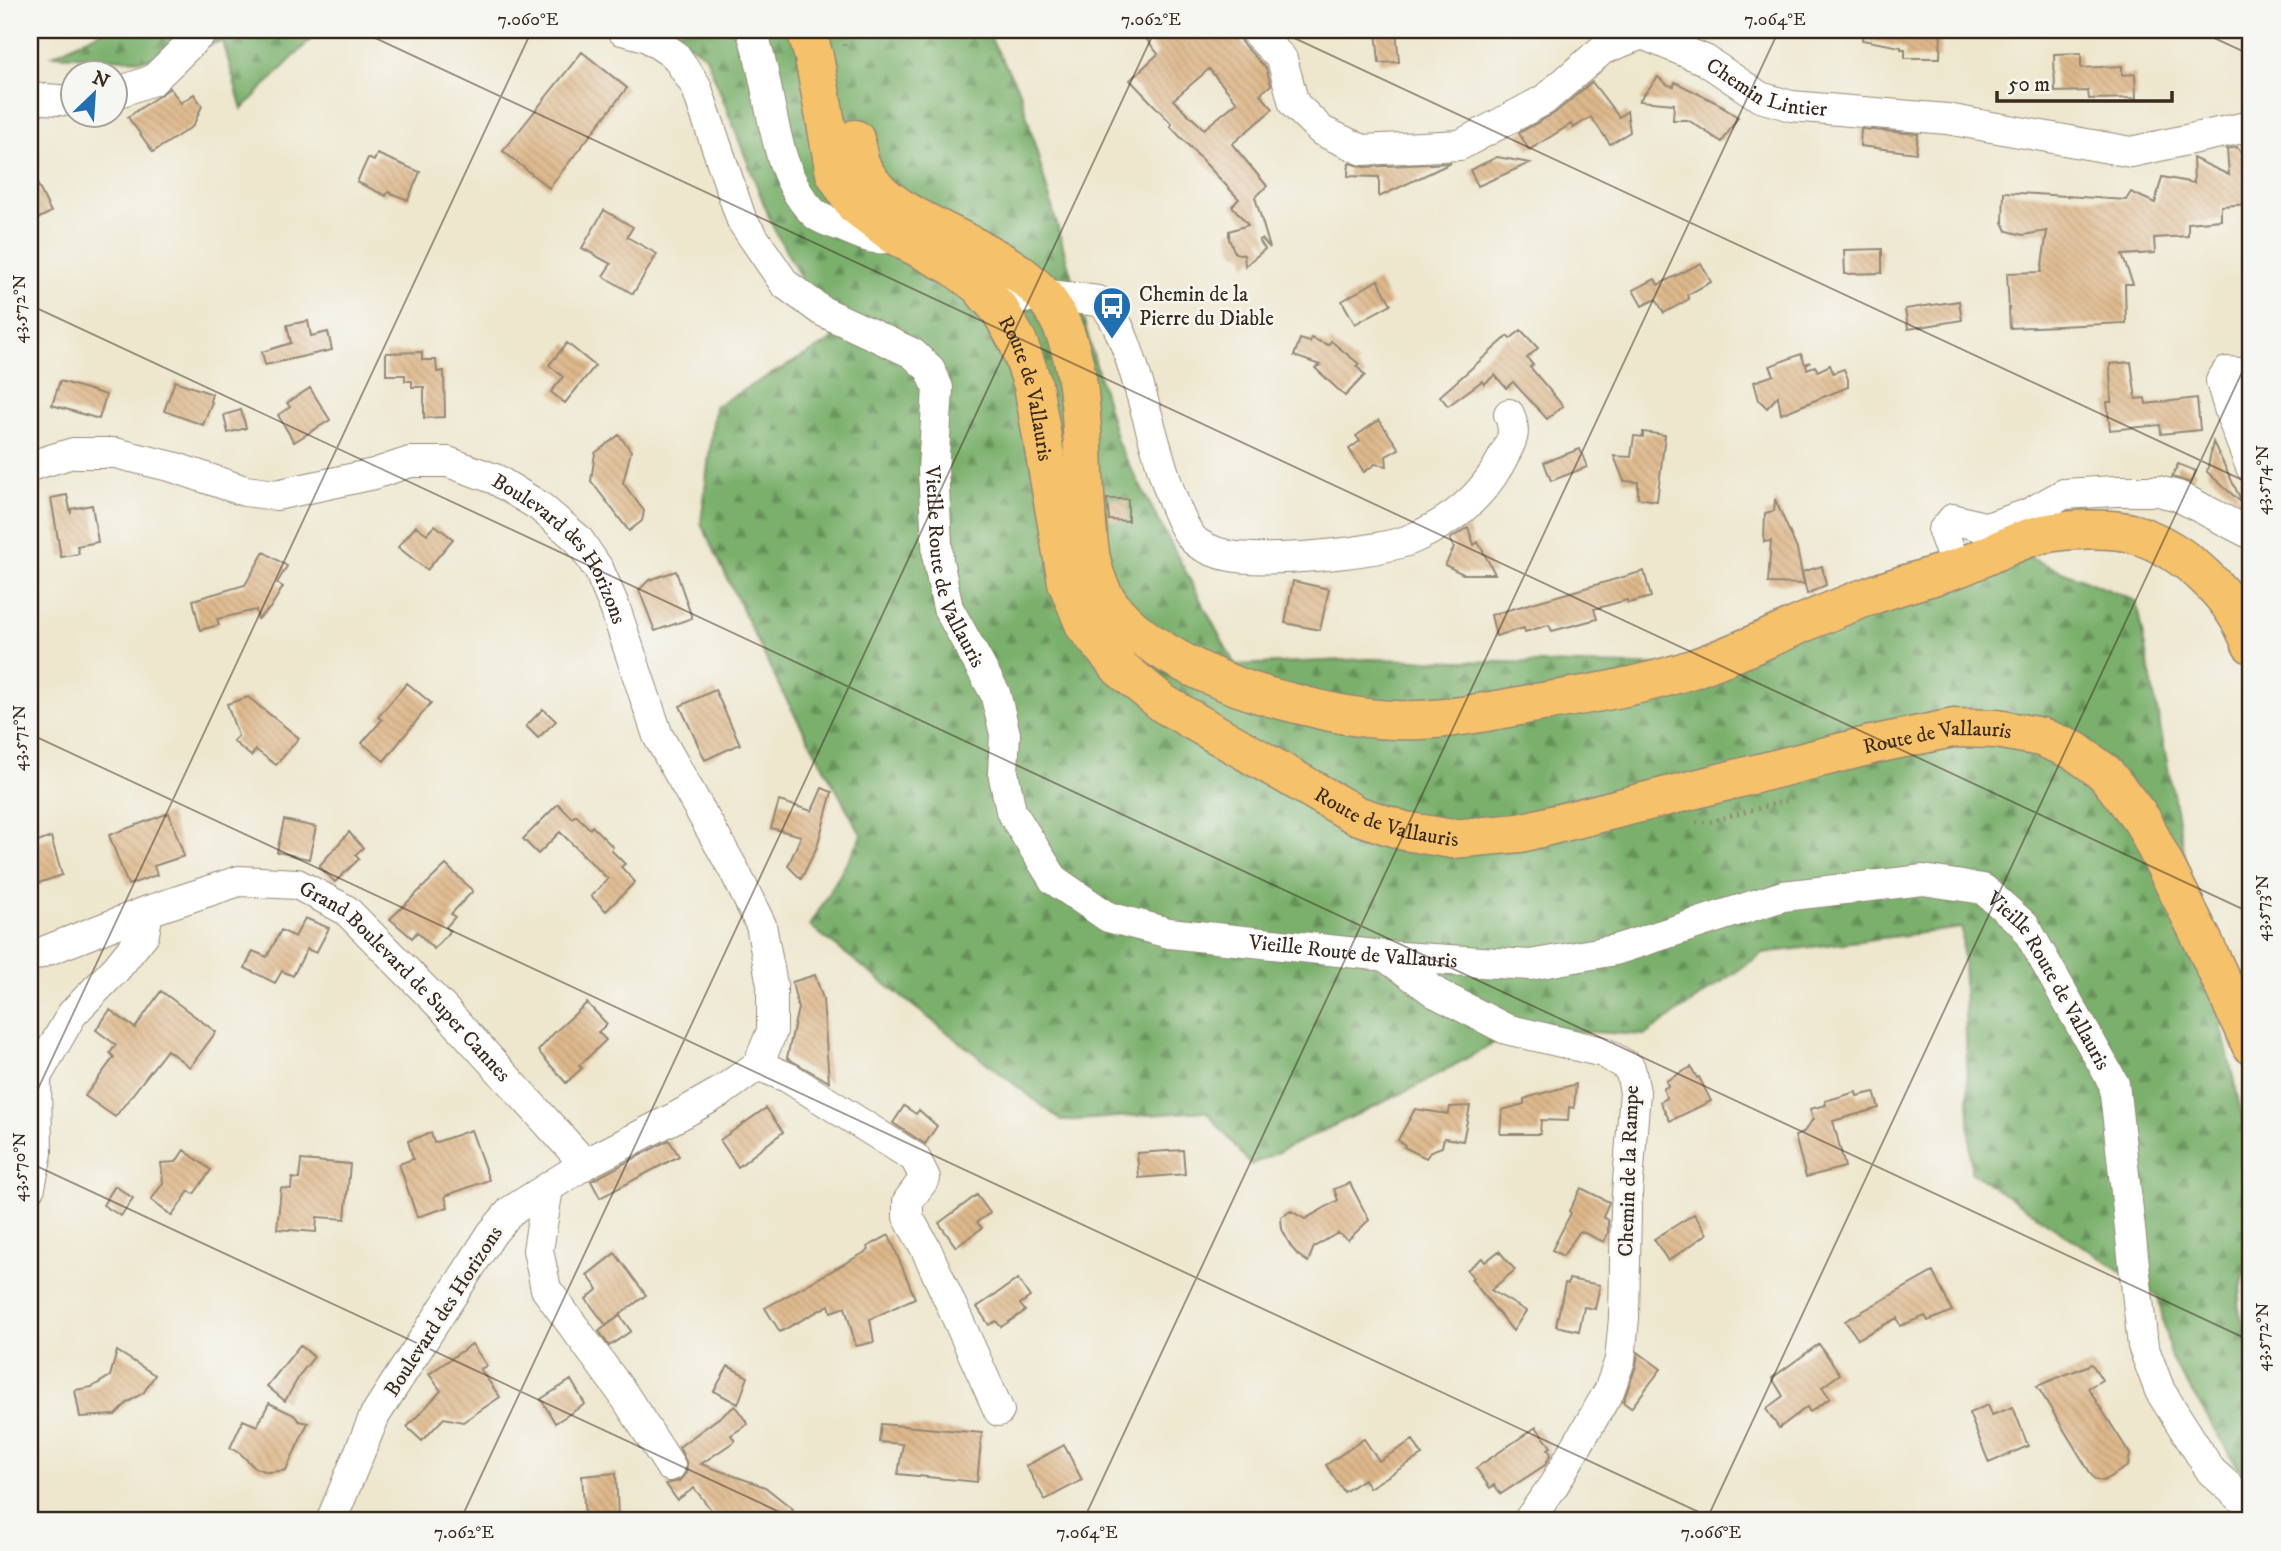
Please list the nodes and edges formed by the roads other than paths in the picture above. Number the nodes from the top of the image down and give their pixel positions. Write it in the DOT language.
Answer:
graph roads {
  1 [pos="204,30"];
  2 [pos="622,30"];
  3 [pos="751,30"];
  4 [pos="806,30"];
  5 [pos="831,30"];
  6 [pos="1254,30"];
  7 [pos="130,88"];
  8 [pos="30,98"];
  9 [pos="60,100"];
  10 [pos="2251,126"];
  11 [pos="896,236"];
  12 [pos="978,285"];
  13 [pos="1041,294"];
  14 [pos="2251,389"];
  15 [pos="1509,414"];
  16 [pos="30,466"];
  17 [pos="2251,467"];
  18 [pos="2251,534"];
  19 [pos="1956,568"];
  20 [pos="2251,644"];
  21 [pos="149,911"];
  22 [pos="1385,956"];
  23 [pos="30,957"];
  24 [pos="2251,1045"];
  25 [pos="758,1065"];
  26 [pos="585,1164"];
  27 [pos="30,1187"];
  28 [pos="548,1188"];
  29 [pos="999,1411"];
  30 [pos="670,1466"];
  31 [pos="2251,1507"];
  32 [pos="331,1521"];
  33 [pos="1528,1521"];
  1 -- 7 [label="street"];
  2 -- 22 [label="street, Vieille Route de Vallauris"];
  3 -- 11 [label="street"];
  4 -- 11 [label="main road, Route de Vallauris"];
  5 -- 13 [label="main road, Route de Vallauris"];
  6 -- 10 [label="street, Chemin Lintier"];
  8 -- 9 [label="street"];
  11 -- 12 [label="main road, Route de Vallauris"];
  12 -- 13 [label="street"];
  12 -- 24 [label="main road, Route de Vallauris"];
  13 -- 15 [label="street"];
  13 -- 19 [label="main road, Route de Vallauris"];
  14 -- 17 [label="street"];
  16 -- 25 [label="street, Boulevard des Horizons"];
  18 -- 19 [label="street"];
  19 -- 20 [label="main road, Route de Vallauris"];
  21 -- 23 [label="street, Grand Boulevard de Super Cannes"];
  21 -- 26 [label="street, Grand Boulevard de Super Cannes"];
  21 -- 27 [label="street"];
  22 -- 31 [label="street, Vieille Route de Vallauris"];
  22 -- 33 [label="street, Chemin de la Rampe"];
  25 -- 26 [label="street, Boulevard des Horizons"];
  25 -- 29 [label="street"];
  26 -- 28 [label="street, Boulevard des Horizons"];
  28 -- 30 [label="street"];
  28 -- 32 [label="street, Boulevard des Horizons"];
}
